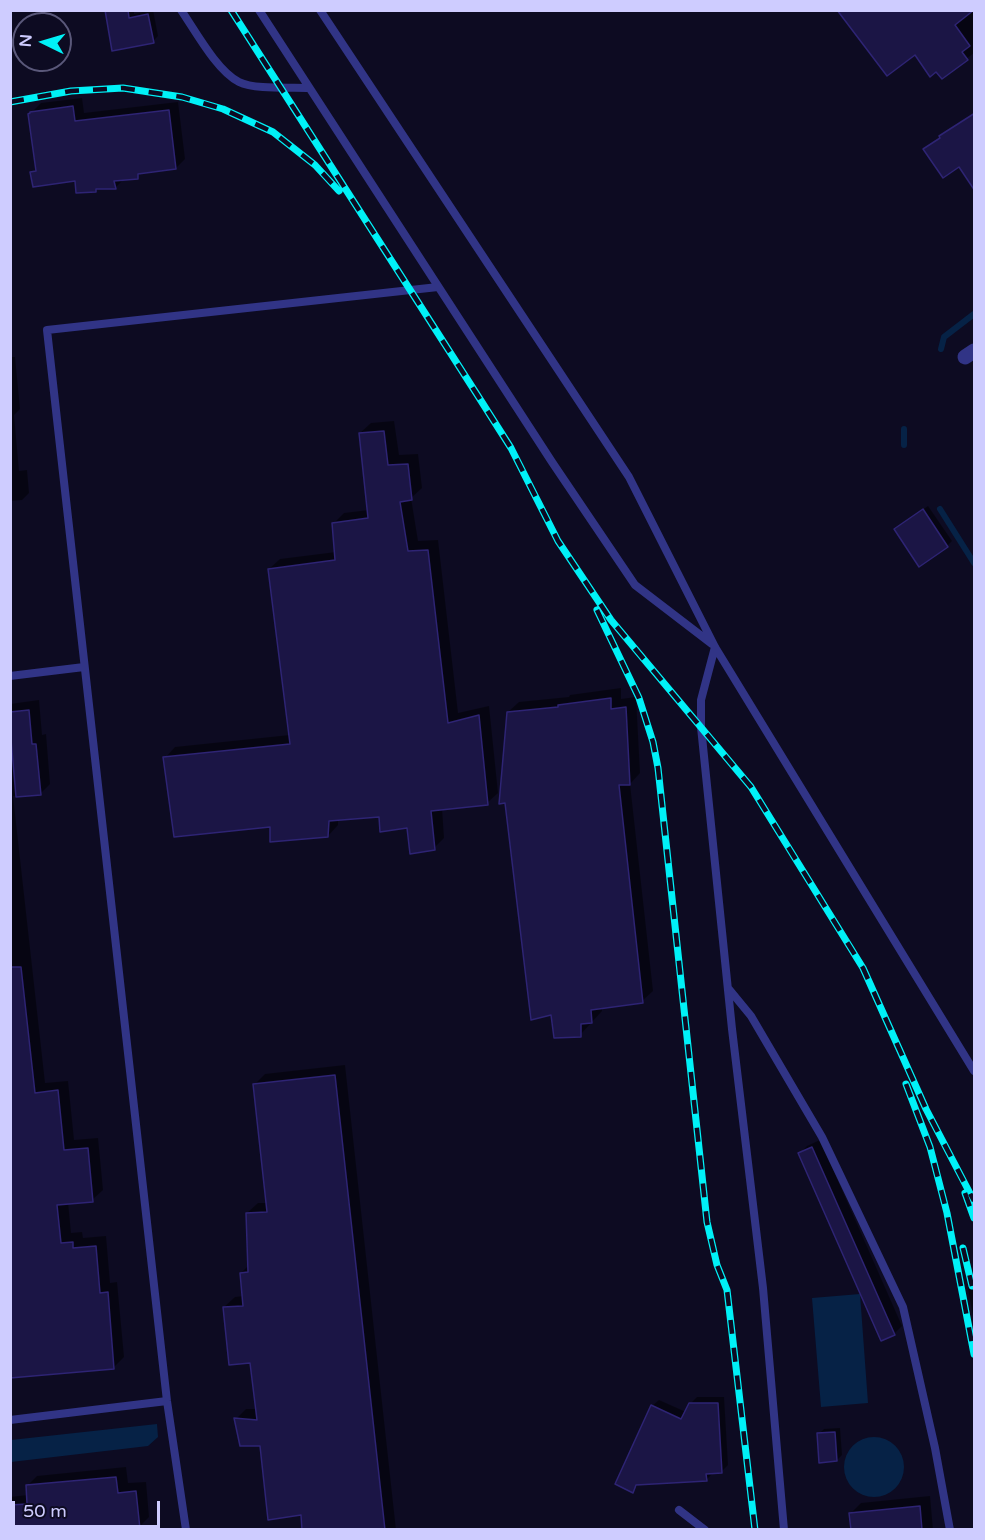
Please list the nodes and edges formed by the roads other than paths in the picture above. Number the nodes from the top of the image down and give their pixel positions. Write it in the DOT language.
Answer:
graph roads {
  1 [pos="181,10"];
  2 [pos="259,10"];
  3 [pos="320,10"];
  4 [pos="309,88"];
  5 [pos="438,287"];
  6 [pos="715,647"];
  7 [pos="84,667"];
  8 [pos="10,676"];
  9 [pos="728,987"];
  10 [pos="975,1071"];
  11 [pos="167,1401"];
  12 [pos="10,1420"];
  13 [pos="679,1510"];
  14 [pos="186,1530"];
  15 [pos="705,1530"];
  16 [pos="784,1530"];
  17 [pos="950,1530"];
  1 -- 4 [label="lane"];
  2 -- 4 [label="lane"];
  3 -- 6 [label="lane"];
  4 -- 5 [label="lane"];
  5 -- 6 [label="lane"];
  5 -- 7 [label="lane"];
  6 -- 9 [label="lane"];
  6 -- 10 [label="lane"];
  7 -- 8 [label="lane"];
  7 -- 11 [label="lane"];
  9 -- 16 [label="lane"];
  9 -- 17 [label="lane"];
  11 -- 12 [label="lane"];
  11 -- 14 [label="lane"];
  13 -- 15 [label="lane"];
}
